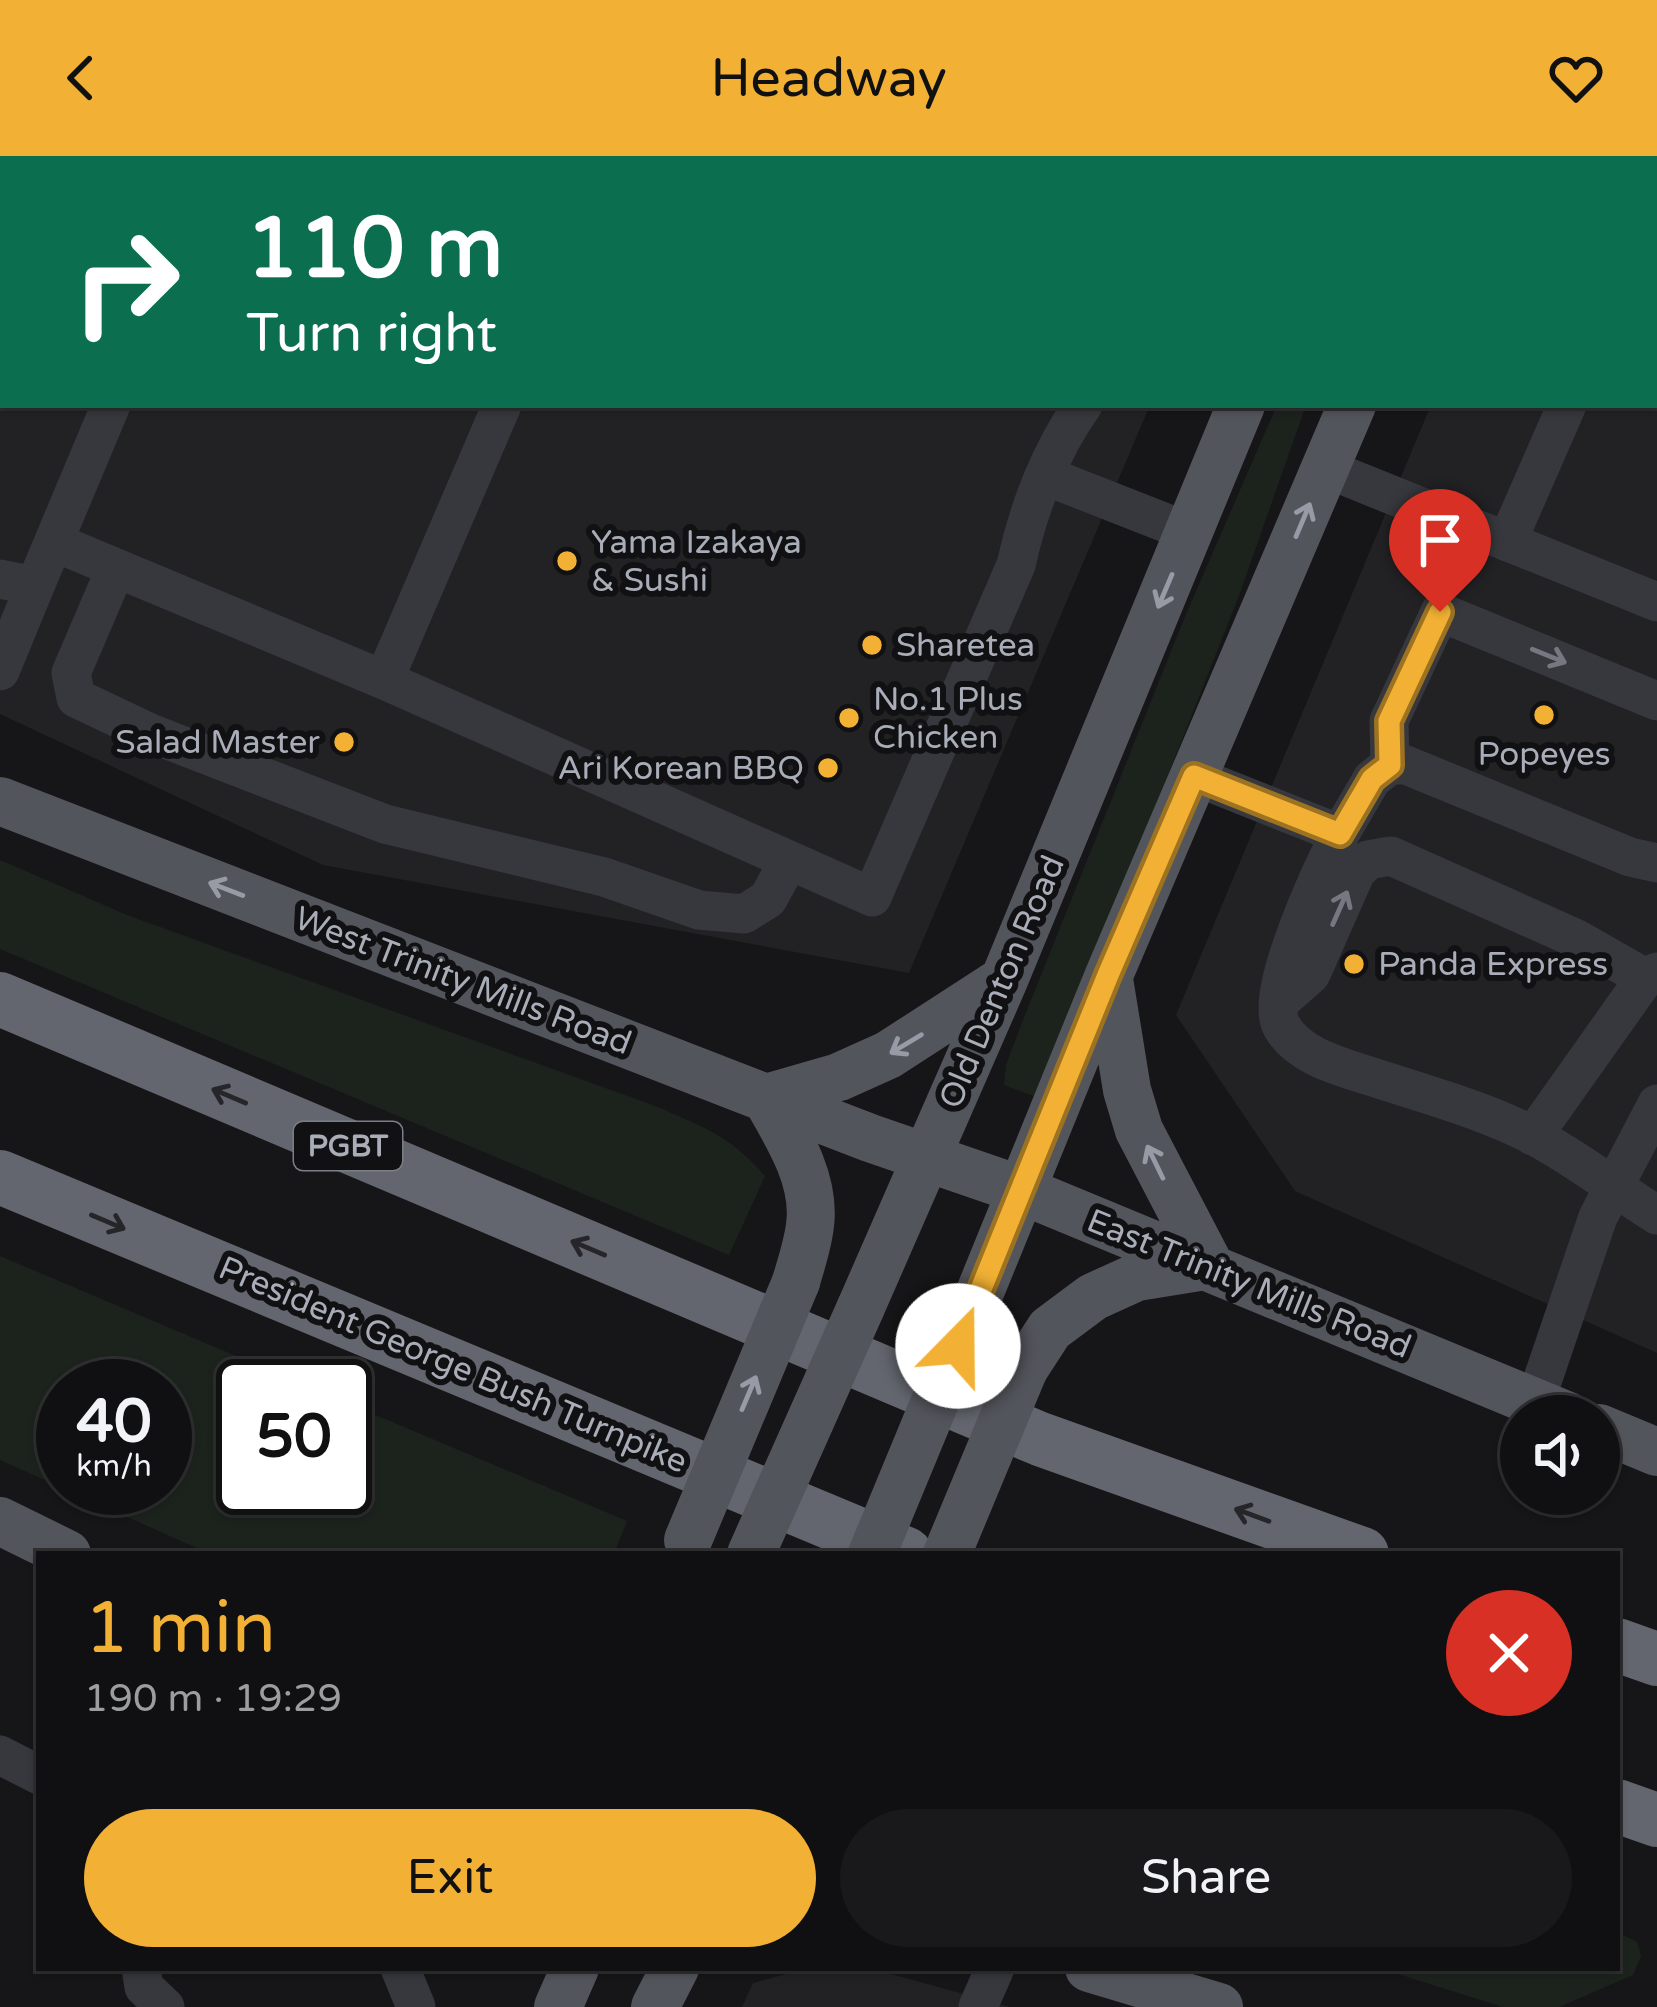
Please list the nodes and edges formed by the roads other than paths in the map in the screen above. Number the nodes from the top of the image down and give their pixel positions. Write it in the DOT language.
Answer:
graph roads {
  1 [pos="110,408"];
  2 [pos="501,408"];
  3 [pos="1081,408"];
  4 [pos="1240,408"];
  5 [pos="1351,408"];
  6 [pos="1566,408"];
  7 [pos="1325,468"];
  8 [pos="1046,476"];
  9 [pos="1189,532"];
  10 [pos="54,542"];
  11 [pos="1508,542"];
  12 [pos="116,568"];
  13 [pos="17,582"];
  14 [pos="1657,602"];
  15 [pos="0,671"];
  16 [pos="384,680"];
  17 [pos="1657,701"];
  18 [pos="1390,765"];
  19 [pos="1194,776"];
  20 [pos="0,801"];
  21 [pos="1340,834"];
  22 [pos="788,862"];
  23 [pos="1657,863"];
  24 [pos="1108,975"];
  25 [pos="1651,975"];
  26 [pos="1004,980"];
  27 [pos="0,999"];
  28 [pos="1277,1003"];
  29 [pos="766,1099"];
  30 [pos="1657,1104"];
  31 [pos="1533,1136"];
  32 [pos="926,1158"];
  33 [pos="0,1177"];
  34 [pos="1613,1187"];
  35 [pos="1022,1190"];
  36 [pos="1657,1215"];
  37 [pos="1210,1266"];
  38 [pos="1519,1395"];
  39 [pos="1555,1395"];
  40 [pos="1620,1437"];
  41 [pos="1657,1452"];
  42 [pos="0,1521"];
  43 [pos="684,1547"];
  44 [pos="61,1551"];
  45 [pos="753,1551"];
  46 [pos="873,1551"];
  47 [pos="899,1551"];
  48 [pos="948,1551"];
  49 [pos="1354,1551"];
  50 [pos="1620,1646"];
  51 [pos="1657,1659"];
  52 [pos="0,1755"];
  53 [pos="36,1773"];
  54 [pos="1620,1807"];
  55 [pos="1657,1820"];
  56 [pos="141,1971"];
  57 [pos="401,1971"];
  58 [pos="673,1971"];
  59 [pos="994,1971"];
  60 [pos="1099,1971"];
  61 [pos="166,2007"];
  62 [pos="416,2007"];
  63 [pos="656,2007"];
  64 [pos="978,2007"];
  65 [pos="1219,2007"];
  1 -- 10 [label="lane"];
  2 -- 16 [label="lane"];
  3 -- 8 [label="lane"];
  4 -- 9 [label="main road, Old Denton Road"];
  5 -- 7 [label="main road"];
  6 -- 11 [label="lane"];
  7 -- 11 [label="lane"];
  19 -- 7 [label="main road, one-way"];
  8 -- 9 [label="lane"];
  8 -- 22 [label="lane"];
  9 -- 26 [label="main road, Old Denton Road, one-way"];
  10 -- 12 [label="lane"];
  10 -- 13 [label="lane"];
  11 -- 14 [label="lane"];
  12 -- 16 [label="lane"];
  12 -- 22 [label="lane"];
  13 -- 15 [label="lane"];
  16 -- 22 [label="lane"];
  18 -- 17 [label="lane, one-way"];
  18 -- 21 [label="lane"];
  18 -- 23 [label="lane"];
  19 -- 21 [label="lane"];
  19 -- 24 [label="main road"];
  29 -- 20 [label="main road, West Trinity Mills Road, one-way"];
  21 -- 28 [label="lane"];
  24 -- 35 [label="main road"];
  37 -- 24 [label="main road, one-way"];
  28 -- 25 [label="lane, one-way"];
  25 -- 31 [label="lane"];
  26 -- 29 [label="main road, one-way"];
  26 -- 32 [label="main road, Old Denton Road"];
  49 -- 27 [label="highway, PGBT, one-way"];
  28 -- 31 [label="lane"];
  29 -- 32 [label="main road, West Trinity Mills Road"];
  43 -- 29 [label="main road, one-way, bridge"];
  30 -- 34 [label="lane"];
  31 -- 34 [label="lane"];
  32 -- 35 [label="main road, East Trinity Mills Road"];
  32 -- 45 [label="main road, Old Denton Road, bridge"];
  33 -- 47 [label="highway, President George Bush Turnpike, one-way"];
  34 -- 36 [label="lane"];
  34 -- 39 [label="lane"];
  35 -- 37 [label="main road, East Trinity Mills Road"];
  35 -- 46 [label="main road, bridge"];
  37 -- 38 [label="main road, East Trinity Mills Road"];
  37 -- 48 [label="main road, bridge"];
  40 -- 41 [label="main road"];
  42 -- 44 [label="main road"];
  50 -- 51 [label="highway"];
  52 -- 53 [label="lane"];
  54 -- 55 [label="highway"];
  56 -- 61 [label="lane"];
  57 -- 62 [label="lane"];
  58 -- 63 [label="main road"];
  59 -- 64 [label="lane"];
  60 -- 65 [label="main road"];
}
